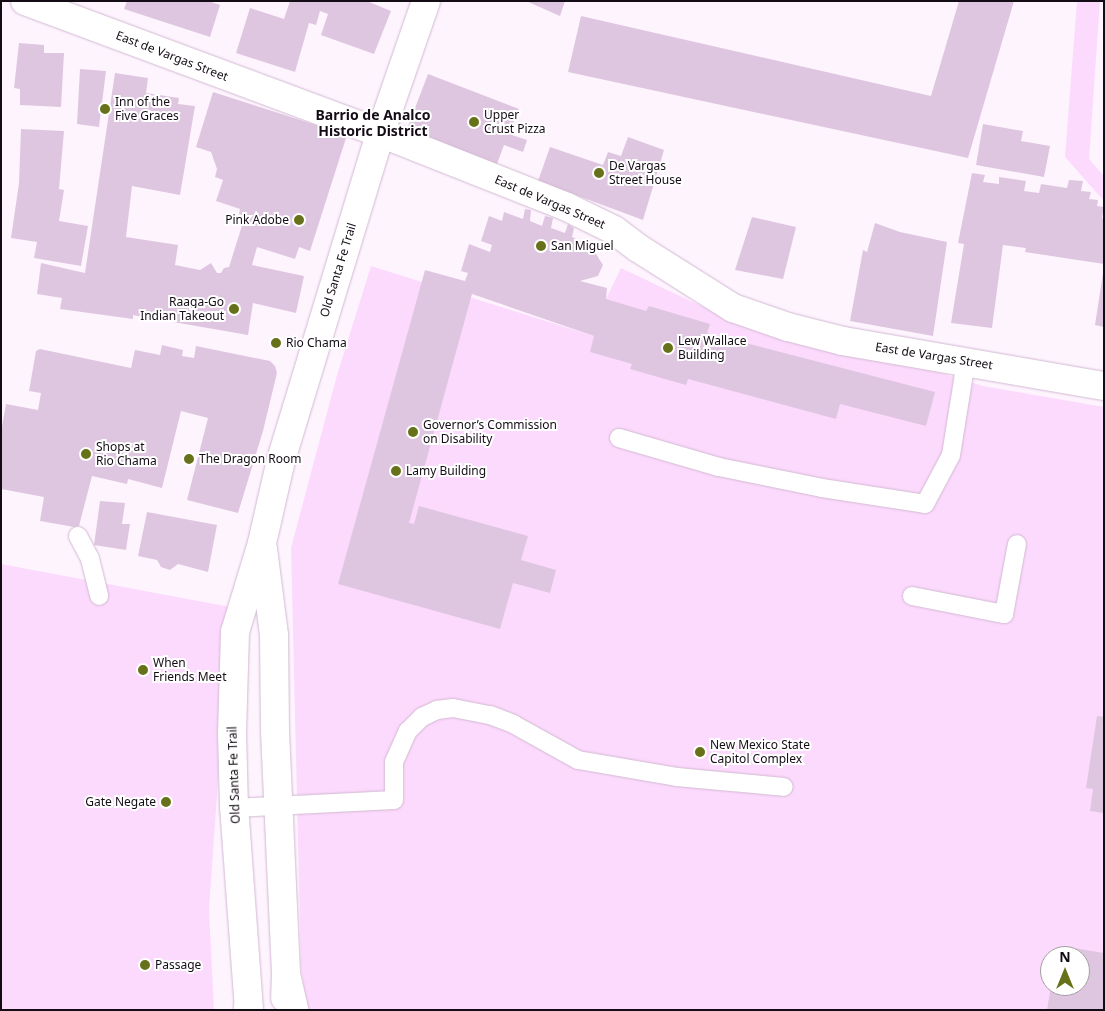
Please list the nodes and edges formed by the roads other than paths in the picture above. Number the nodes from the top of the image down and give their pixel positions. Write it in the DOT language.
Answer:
graph roads {
  1 [pos="25,1"];
  2 [pos="426,1"];
  3 [pos="380,134"];
  4 [pos="966,361"];
  5 [pos="1104,386"];
  6 [pos="619,438"];
  7 [pos="78,536"];
  8 [pos="262,543"];
  9 [pos="1017,544"];
  10 [pos="99,596"];
  11 [pos="912,596"];
  12 [pos="784,787"];
  13 [pos="279,805"];
  14 [pos="234,808"];
  15 [pos="286,974"];
  16 [pos="248,1009"];
  17 [pos="284,1010"];
  18 [pos="294,1010"];
  1 -- 3 [label="street, East de Vargas Street"];
  2 -- 3 [label="street, Old Santa Fe Trail"];
  3 -- 4 [label="street, East de Vargas Street"];
  3 -- 8 [label="street, Old Santa Fe Trail"];
  4 -- 5 [label="street, East de Vargas Street"];
  4 -- 6 [label="lane"];
  7 -- 10 [label="lane"];
  8 -- 13 [label="street, Old Santa Fe Trail"];
  8 -- 14 [label="street, Old Santa Fe Trail"];
  9 -- 11 [label="lane"];
  12 -- 13 [label="lane"];
  13 -- 14 [label="lane"];
  13 -- 15 [label="street, Old Santa Fe Trail"];
  14 -- 16 [label="street, Old Santa Fe Trail"];
  15 -- 17 [label="street, Old Santa Fe Trail"];
  15 -- 18 [label="street"];
}
